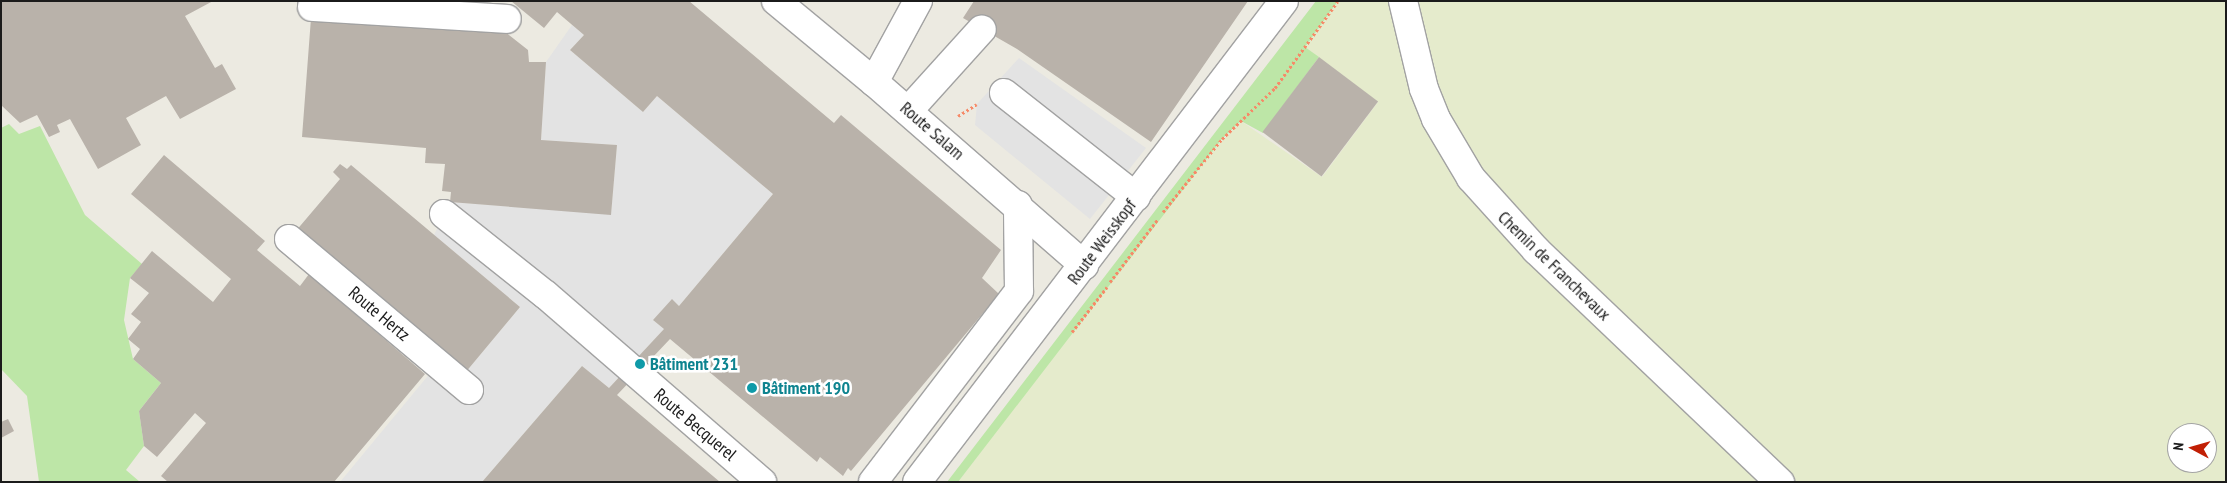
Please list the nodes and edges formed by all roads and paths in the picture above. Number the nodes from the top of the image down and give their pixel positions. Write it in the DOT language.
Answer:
graph roads {
  1 [pos="776,1"];
  2 [pos="918,1"];
  3 [pos="1284,1"];
  4 [pos="1338,1"];
  5 [pos="1403,1"];
  6 [pos="312,6"];
  7 [pos="507,19"];
  8 [pos="982,29"];
  9 [pos="874,82"];
  10 [pos="1004,93"];
  11 [pos="908,111"];
  12 [pos="1136,197"];
  13 [pos="1018,205"];
  14 [pos="444,214"];
  15 [pos="289,239"];
  16 [pos="1084,266"];
  17 [pos="1071,333"];
  18 [pos="469,390"];
  19 [pos="762,482"];
  20 [pos="873,482"];
  21 [pos="917,482"];
  22 [pos="1780,482"];
  1 -- 9 [label="street, Route Salam"];
  2 -- 9 [label="street"];
  3 -- 12 [label="street, Route Weisskopf"];
  4 -- 17 [label="path"];
  5 -- 22 [label="street, Chemin de Franchevaux"];
  6 -- 7 [label="street"];
  8 -- 11 [label="street"];
  9 -- 11 [label="street, Route Salam"];
  10 -- 12 [label="street"];
  11 -- 13 [label="street, Route Salam"];
  12 -- 16 [label="street, Route Weisskopf"];
  13 -- 16 [label="street, Route Salam"];
  13 -- 20 [label="street"];
  14 -- 19 [label="street, Route Becquerel"];
  15 -- 18 [label="street, Route Hertz"];
  16 -- 21 [label="street, Route Weisskopf"];
}
